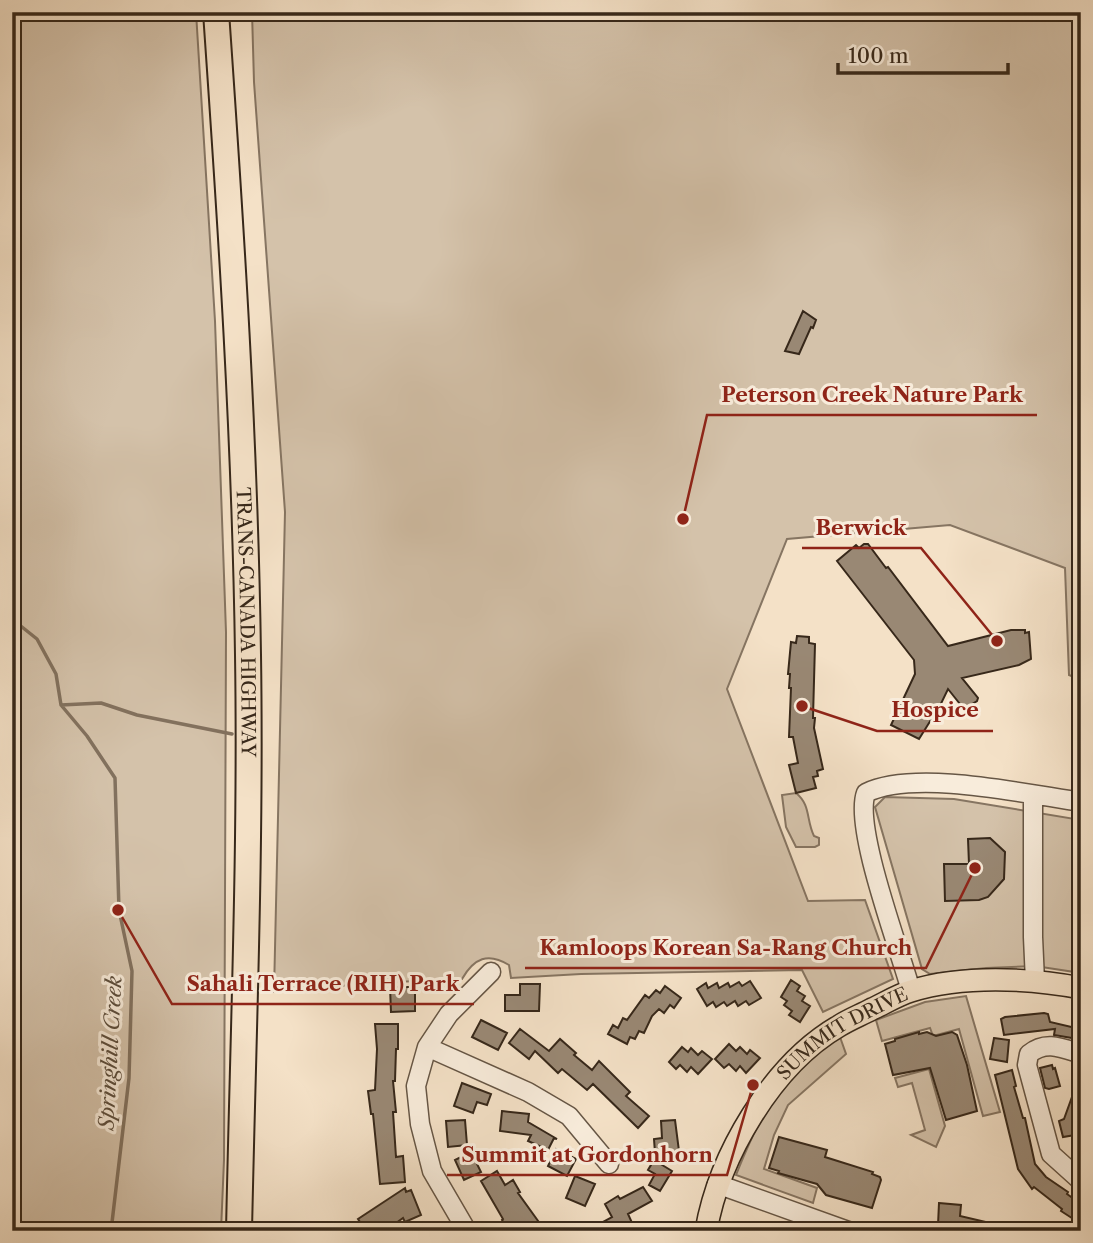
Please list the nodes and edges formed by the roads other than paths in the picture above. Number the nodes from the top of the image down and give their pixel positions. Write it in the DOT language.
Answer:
graph roads {
  1 [pos="216,12"];
  2 [pos="233,12"];
  3 [pos="230,92"];
  4 [pos="1033,795"];
  5 [pos="1081,802"];
  6 [pos="491,972"];
  7 [pos="1035,981"];
  8 [pos="1081,988"];
  9 [pos="911,991"];
  10 [pos="427,1047"];
  11 [pos="1081,1054"];
  12 [pos="610,1164"];
  13 [pos="1081,1181"];
  14 [pos="717,1184"];
  15 [pos="461,1228"];
  16 [pos="239,1231"];
  17 [pos="255,1231"];
  18 [pos="706,1231"];
  19 [pos="848,1231"];
  1 -- 3 [label="highway, TRANS-CANADA HIGHWAY"];
  2 -- 3 [label="highway, TRANS-CANADA HIGHWAY"];
  3 -- 16 [label="highway, TRANS-CANADA HIGHWAY"];
  3 -- 17 [label="highway, TRANS-CANADA HIGHWAY"];
  4 -- 5 [label="street"];
  4 -- 7 [label="street"];
  4 -- 9 [label="street"];
  6 -- 10 [label="street"];
  7 -- 8 [label="main road, SUMMIT DRIVE"];
  7 -- 9 [label="main road, SUMMIT DRIVE"];
  9 -- 14 [label="main road, SUMMIT DRIVE"];
  10 -- 12 [label="street"];
  10 -- 15 [label="street"];
  11 -- 13 [label="street"];
  14 -- 18 [label="main road, SUMMIT DRIVE"];
  14 -- 19 [label="street"];
}
